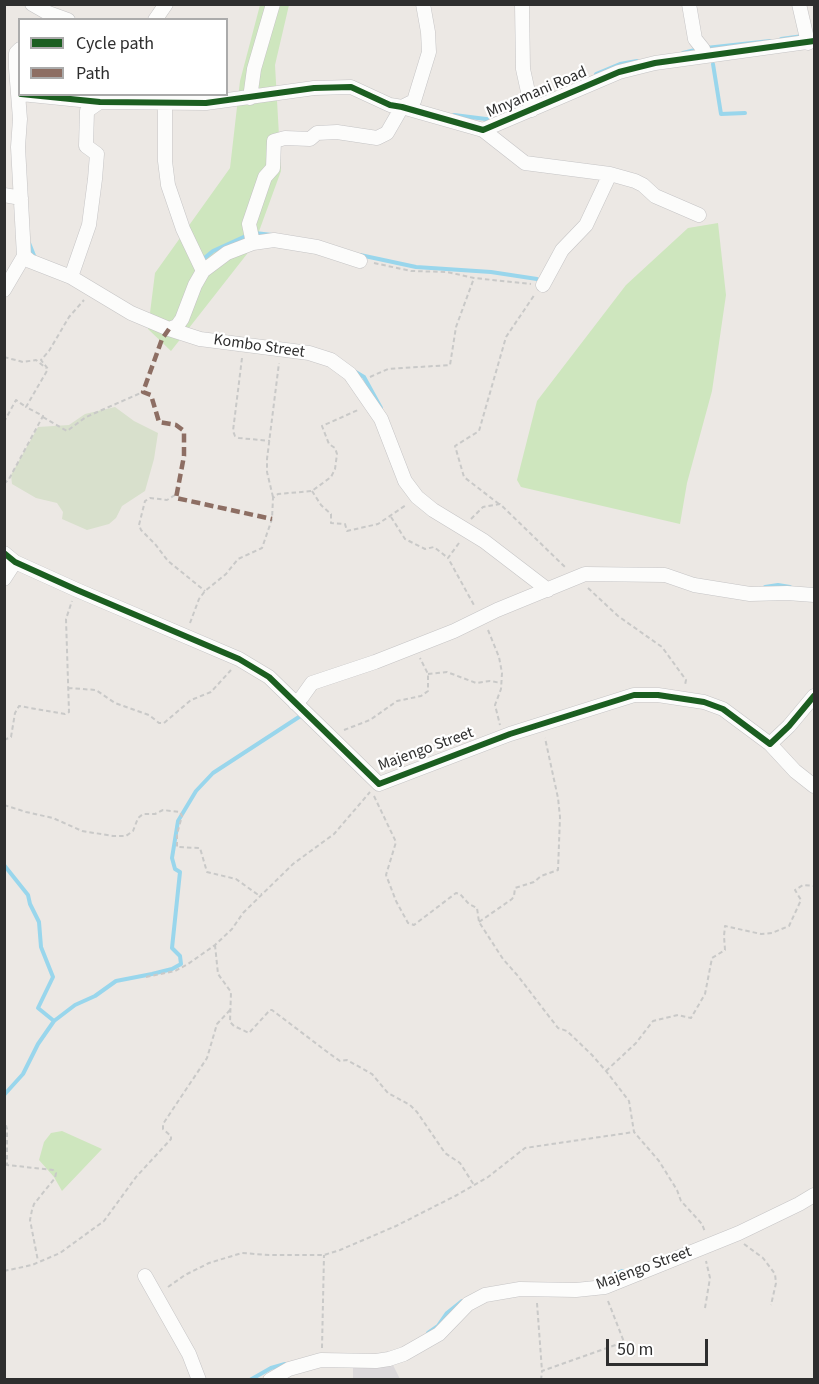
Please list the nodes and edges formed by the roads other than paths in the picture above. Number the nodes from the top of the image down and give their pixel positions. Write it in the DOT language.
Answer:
graph roads {
  1 [pos="32,4"];
  2 [pos="166,4"];
  3 [pos="273,4"];
  4 [pos="423,4"];
  5 [pos="522,4"];
  6 [pos="689,4"];
  7 [pos="799,4"];
  8 [pos="44,16"];
  9 [pos="156,18"];
  10 [pos="811,42"];
  11 [pos="18,50"];
  12 [pos="705,56"];
  13 [pos="15,94"];
  14 [pos="59,96"];
  15 [pos="103,98"];
  16 [pos="250,98"];
  17 [pos="165,102"];
  18 [pos="402,107"];
  19 [pos="532,110"];
  20 [pos="483,130"];
  21 [pos="610,174"];
  22 [pos="4,195"];
  23 [pos="21,198"];
  24 [pos="699,215"];
  25 [pos="253,243"];
  26 [pos="24,256"];
  27 [pos="360,261"];
  28 [pos="203,271"];
  29 [pos="71,277"];
  30 [pos="543,285"];
  31 [pos="4,290"];
  32 [pos="169,329"];
  33 [pos="10,557"];
  34 [pos="4,579"];
  35 [pos="548,590"];
  36 [pos="814,595"];
  37 [pos="814,696"];
  38 [pos="295,703"];
  39 [pos="770,744"];
  40 [pos="814,786"];
  41 [pos="814,1195"];
  42 [pos="145,1276"];
  43 [pos="199,1380"];
  44 [pos="270,1380"];
  1 -- 8 [label="street"];
  2 -- 9 [label="street"];
  3 -- 16 [label="street"];
  4 -- 18 [label="street"];
  5 -- 19 [label="street"];
  6 -- 12 [label="street"];
  7 -- 10 [label="street"];
  10 -- 12 [label="street, Mnyamani Road"];
  11 -- 13 [label="street"];
  12 -- 19 [label="street, Mnyamani Road"];
  13 -- 23 [label="street"];
  14 -- 15 [label="street, Mnyamani Road"];
  15 -- 17 [label="street, Mnyamani Road"];
  15 -- 29 [label="street"];
  16 -- 17 [label="street, Mnyamani Road"];
  16 -- 18 [label="street, Mnyamani Road"];
  17 -- 28 [label="street"];
  18 -- 20 [label="street, Mnyamani Road"];
  18 -- 25 [label="street"];
  19 -- 20 [label="street, Mnyamani Road"];
  20 -- 21 [label="street"];
  21 -- 24 [label="street"];
  21 -- 30 [label="street"];
  22 -- 23 [label="street"];
  23 -- 26 [label="street"];
  25 -- 27 [label="street"];
  25 -- 28 [label="street"];
  26 -- 29 [label="street, Kombo Street"];
  26 -- 31 [label="street"];
  28 -- 32 [label="street"];
  29 -- 32 [label="street, Kombo Street"];
  32 -- 35 [label="street, Kombo Street"];
  33 -- 34 [label="street"];
  33 -- 38 [label="street, Majengo Street"];
  35 -- 36 [label="street"];
  35 -- 38 [label="street"];
  37 -- 39 [label="street"];
  38 -- 39 [label="street, Majengo Street"];
  39 -- 40 [label="street, Majengo Street"];
  41 -- 44 [label="street, Majengo Street"];
  42 -- 43 [label="street"];
}
